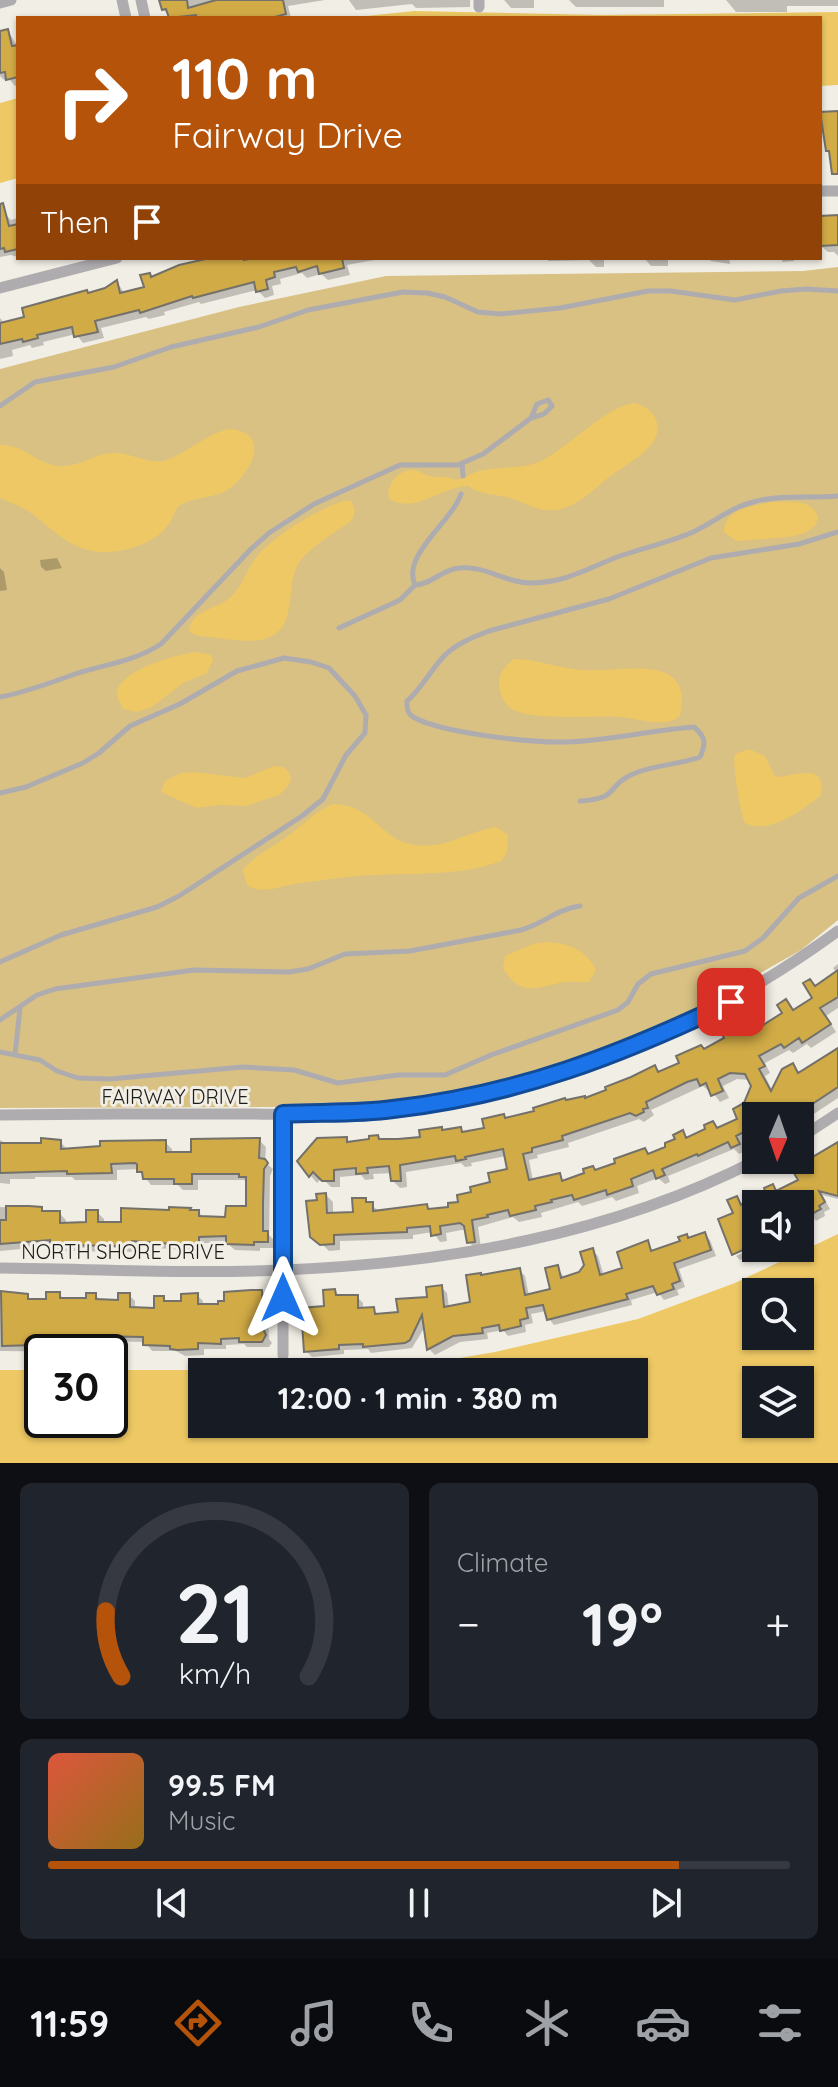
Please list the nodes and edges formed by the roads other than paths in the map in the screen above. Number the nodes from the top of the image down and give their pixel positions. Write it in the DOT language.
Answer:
graph roads {
  1 [pos="11,0"];
  2 [pos="0,3"];
  3 [pos="109,260"];
  4 [pos="0,288"];
  5 [pos="838,291"];
  6 [pos="0,406"];
  7 [pos="531,418"];
  8 [pos="462,463"];
  9 [pos="463,476"];
  10 [pos="461,494"];
  11 [pos="838,496"];
  12 [pos="838,532"];
  13 [pos="415,585"];
  14 [pos="339,628"];
  15 [pos="0,697"];
  16 [pos="0,793"];
  17 [pos="580,801"];
  18 [pos="838,876"];
  19 [pos="580,906"];
  20 [pos="838,931"];
  21 [pos="0,962"];
  22 [pos="20,1007"];
  23 [pos="0,1020"];
  24 [pos="0,1052"];
  25 [pos="15,1055"];
  26 [pos="838,1113"];
  27 [pos="283,1114"];
  28 [pos="0,1115"];
  29 [pos="814,1129"];
  30 [pos="742,1168"];
  31 [pos="0,1268"];
  32 [pos="283,1270"];
  33 [pos="283,1355"];
  1 -- 2 [label="street"];
  3 -- 4 [label="street"];
  5 -- 6 [label="lane"];
  7 -- 8 [label="lane"];
  8 -- 9 [label="lane"];
  8 -- 15 [label="lane"];
  10 -- 13 [label="lane"];
  11 -- 13 [label="lane"];
  12 -- 17 [label="lane"];
  13 -- 14 [label="lane"];
  16 -- 21 [label="lane"];
  18 -- 25 [label="lane"];
  19 -- 22 [label="lane"];
  20 -- 27 [label="street, FAIRWAY DRIVE"];
  22 -- 23 [label="lane"];
  22 -- 25 [label="lane"];
  24 -- 25 [label="lane"];
  26 -- 29 [label="street"];
  27 -- 28 [label="street, FAIRWAY DRIVE"];
  27 -- 32 [label="street"];
  30 -- 32 [label="street, NORTH SHORE DRIVE"];
  31 -- 32 [label="street, NORTH SHORE DRIVE"];
  32 -- 33 [label="street"];
}
